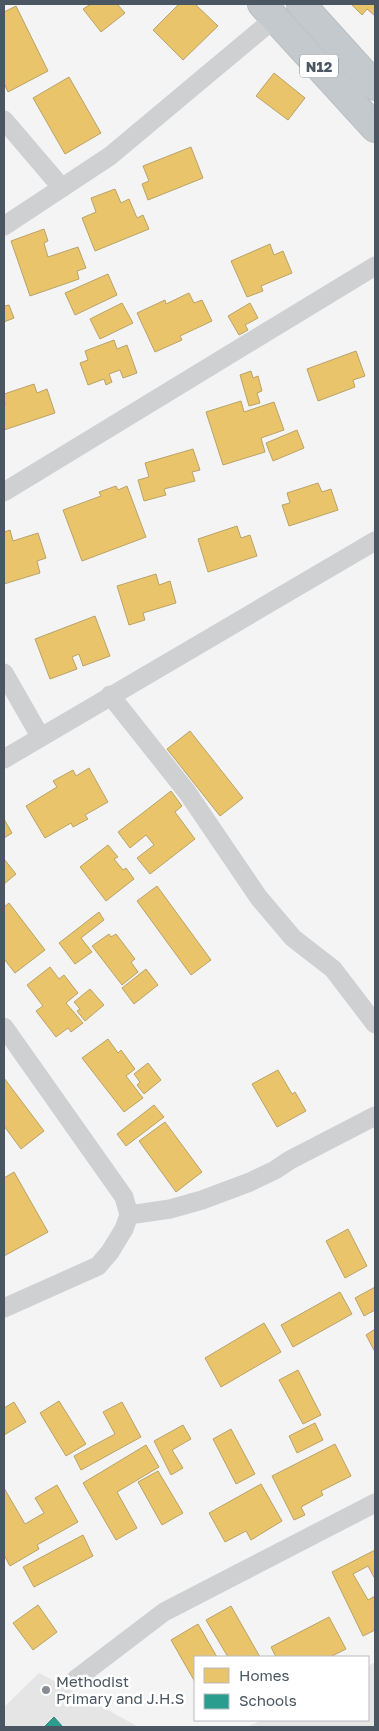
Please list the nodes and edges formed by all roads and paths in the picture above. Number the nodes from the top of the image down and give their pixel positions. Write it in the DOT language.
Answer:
graph roads {
  1 [pos="302,4"];
  2 [pos="269,11"];
  3 [pos="375,86"];
  4 [pos="4,120"];
  5 [pos="375,128"];
  6 [pos="62,188"];
  7 [pos="4,226"];
  8 [pos="375,266"];
  9 [pos="4,492"];
  10 [pos="375,541"];
  11 [pos="4,673"];
  12 [pos="110,695"];
  13 [pos="40,736"];
  14 [pos="4,759"];
  15 [pos="375,1024"];
  16 [pos="4,1027"];
  17 [pos="375,1116"];
  18 [pos="128,1215"];
  19 [pos="4,1308"];
  20 [pos="375,1503"];
  21 [pos="76,1679"];
  1 -- 3 [label="highway, N12"];
  2 -- 5 [label="highway, N12"];
  2 -- 6 [label="street"];
  4 -- 6 [label="street"];
  6 -- 7 [label="street"];
  8 -- 9 [label="street"];
  10 -- 12 [label="street"];
  11 -- 13 [label="street"];
  12 -- 13 [label="street"];
  12 -- 15 [label="street"];
  13 -- 14 [label="street"];
  16 -- 18 [label="street"];
  17 -- 18 [label="street"];
  18 -- 19 [label="street"];
  20 -- 21 [label="street"];
}
